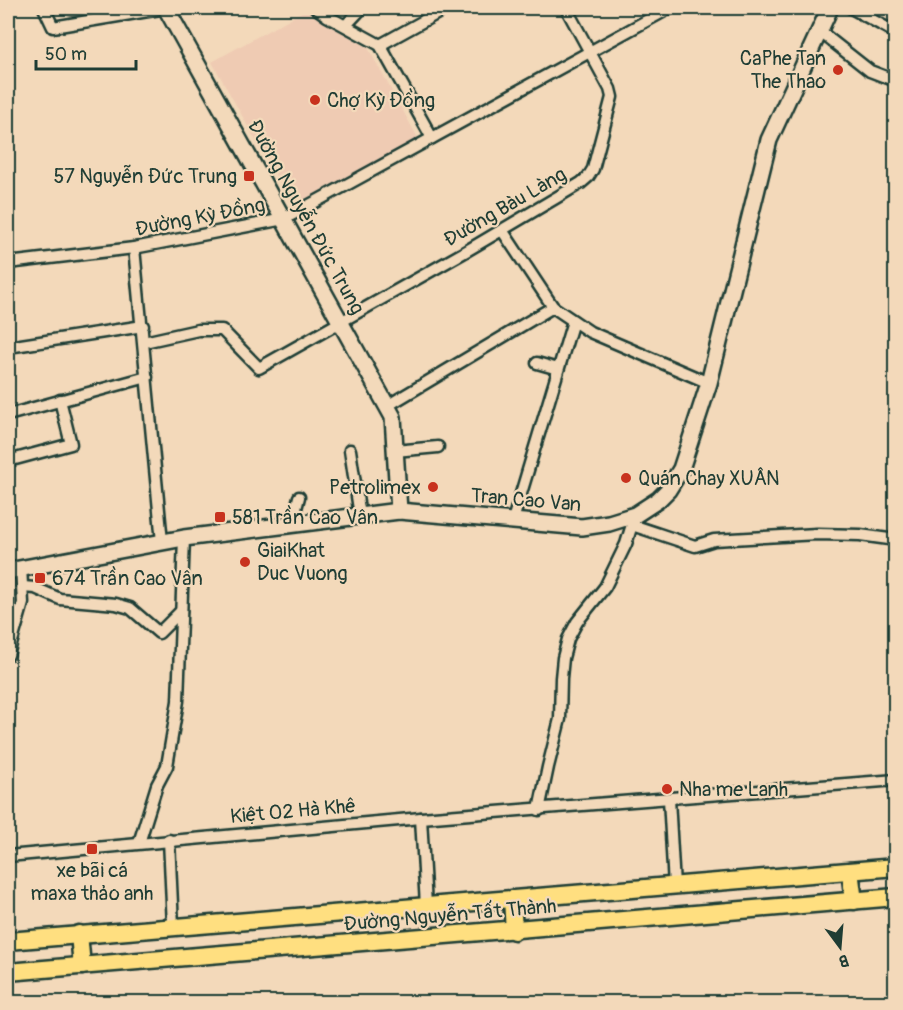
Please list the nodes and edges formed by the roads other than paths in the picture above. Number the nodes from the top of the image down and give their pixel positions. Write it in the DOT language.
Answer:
graph roads {
  1 [pos="44,8"];
  2 [pos="166,8"];
  3 [pos="316,8"];
  4 [pos="362,8"];
  5 [pos="447,8"];
  6 [pos="566,8"];
  7 [pos="670,8"];
  8 [pos="830,8"];
  9 [pos="851,8"];
  10 [pos="346,25"];
  11 [pos="818,30"];
  12 [pos="896,33"];
  13 [pos="380,45"];
  14 [pos="590,50"];
  15 [pos="896,81"];
  16 [pos="432,138"];
  17 [pos="284,219"];
  18 [pos="502,230"];
  19 [pos="134,248"];
  20 [pos="8,263"];
  21 [pos="553,307"];
  22 [pos="341,321"];
  23 [pos="573,321"];
  24 [pos="143,326"];
  25 [pos="144,342"];
  26 [pos="8,347"];
  27 [pos="537,363"];
  28 [pos="558,369"];
  29 [pos="147,377"];
  30 [pos="709,382"];
  31 [pos="60,400"];
  32 [pos="387,406"];
  33 [pos="8,415"];
  34 [pos="438,447"];
  35 [pos="350,450"];
  36 [pos="395,451"];
  37 [pos="8,461"];
  38 [pos="299,497"];
  39 [pos="399,511"];
  40 [pos="360,516"];
  41 [pos="513,520"];
  42 [pos="634,520"];
  43 [pos="292,525"];
  44 [pos="183,538"];
  45 [pos="896,540"];
  46 [pos="162,542"];
  47 [pos="14,569"];
  48 [pos="23,587"];
  49 [pos="181,611"];
  50 [pos="8,655"];
  51 [pos="896,780"];
  52 [pos="669,800"];
  53 [pos="539,810"];
  54 [pos="421,818"];
  55 [pos="169,840"];
  56 [pos="139,843"];
  57 [pos="8,856"];
  58 [pos="896,867"];
  59 [pos="850,871"];
  60 [pos="675,886"];
  61 [pos="896,897"];
  62 [pos="512,899"];
  63 [pos="854,901"];
  64 [pos="426,906"];
  65 [pos="173,926"];
  66 [pos="514,931"];
  67 [pos="79,934"];
  68 [pos="8,941"];
  69 [pos="82,966"];
  70 [pos="8,972"];
  1 -- 2 [label="street"];
  2 -- 17 [label="main road, Đường Nguyễn Đức Trung"];
  3 -- 10 [label="street"];
  4 -- 10 [label="street"];
  5 -- 13 [label="street"];
  6 -- 14 [label="street, Đường Bàu Làng"];
  7 -- 14 [label="street, Đường Kỳ Đồng"];
  8 -- 11 [label="main road, Tran Cao Van"];
  9 -- 12 [label="street"];
  10 -- 13 [label="street"];
  11 -- 15 [label="street"];
  11 -- 30 [label="main road, Tran Cao Van"];
  13 -- 16 [label="street"];
  14 -- 16 [label="street, Đường Kỳ Đồng"];
  14 -- 18 [label="street, Đường Bàu Làng"];
  16 -- 17 [label="street, Đường Kỳ Đồng"];
  17 -- 19 [label="street, Đường Kỳ Đồng"];
  17 -- 22 [label="main road, Đường Nguyễn Đức Trung"];
  18 -- 21 [label="street"];
  18 -- 22 [label="street, Đường Bàu Làng"];
  19 -- 20 [label="street, Đường Kỳ Đồng"];
  19 -- 24 [label="street"];
  21 -- 23 [label="street"];
  21 -- 32 [label="street"];
  22 -- 25 [label="street, Đường Bàu Làng"];
  22 -- 32 [label="main road, Đường Nguyễn Đức Trung"];
  23 -- 28 [label="street"];
  23 -- 30 [label="street"];
  24 -- 25 [label="street"];
  24 -- 26 [label="street"];
  25 -- 29 [label="street"];
  27 -- 28 [label="street"];
  28 -- 41 [label="street"];
  29 -- 31 [label="street"];
  29 -- 46 [label="street"];
  30 -- 42 [label="main road, Tran Cao Van"];
  31 -- 33 [label="street"];
  31 -- 37 [label="street"];
  32 -- 36 [label="main road, Đường Nguyễn Đức Trung"];
  34 -- 36 [label="street"];
  35 -- 40 [label="street"];
  36 -- 39 [label="main road, Đường Nguyễn Đức Trung"];
  38 -- 43 [label="street"];
  39 -- 40 [label="main road, Tran Cao Van"];
  39 -- 41 [label="main road, Tran Cao Van"];
  40 -- 43 [label="main road, Tran Cao Van"];
  41 -- 42 [label="main road, Tran Cao Van"];
  42 -- 45 [label="street"];
  42 -- 53 [label="street"];
  43 -- 44 [label="main road, Tran Cao Van"];
  44 -- 46 [label="main road, Tran Cao Van"];
  44 -- 49 [label="street"];
  46 -- 47 [label="main road, Tran Cao Van"];
  47 -- 48 [label="street"];
  48 -- 49 [label="street"];
  48 -- 50 [label="street"];
  49 -- 56 [label="street"];
  51 -- 52 [label="street, Kiệt 02 Hà Khê"];
  52 -- 53 [label="street, Kiệt 02 Hà Khê"];
  52 -- 60 [label="street"];
  53 -- 54 [label="street, Kiệt 02 Hà Khê"];
  54 -- 55 [label="street, Kiệt 02 Hà Khê"];
  54 -- 64 [label="street"];
  55 -- 56 [label="street, Kiệt 02 Hà Khê"];
  55 -- 65 [label="street"];
  56 -- 57 [label="street, Kiệt 02 Hà Khê"];
  58 -- 59 [label="main road, Đường Nguyễn Tất Thành"];
  59 -- 60 [label="main road, Đường Nguyễn Tất Thành"];
  59 -- 63 [label="main road"];
  60 -- 62 [label="main road, Đường Nguyễn Tất Thành"];
  61 -- 63 [label="main road, Đường Nguyễn Tất Thành"];
  62 -- 64 [label="main road, Đường Nguyễn Tất Thành"];
  62 -- 66 [label="main road"];
  63 -- 66 [label="main road, Đường Nguyễn Tất Thành"];
  64 -- 65 [label="main road, Đường Nguyễn Tất Thành"];
  65 -- 67 [label="main road, Đường Nguyễn Tất Thành"];
  66 -- 69 [label="main road, Đường Nguyễn Tất Thành"];
  67 -- 68 [label="main road, Đường Nguyễn Tất Thành"];
  67 -- 69 [label="main road"];
  69 -- 70 [label="main road, Đường Nguyễn Tất Thành"];
}
